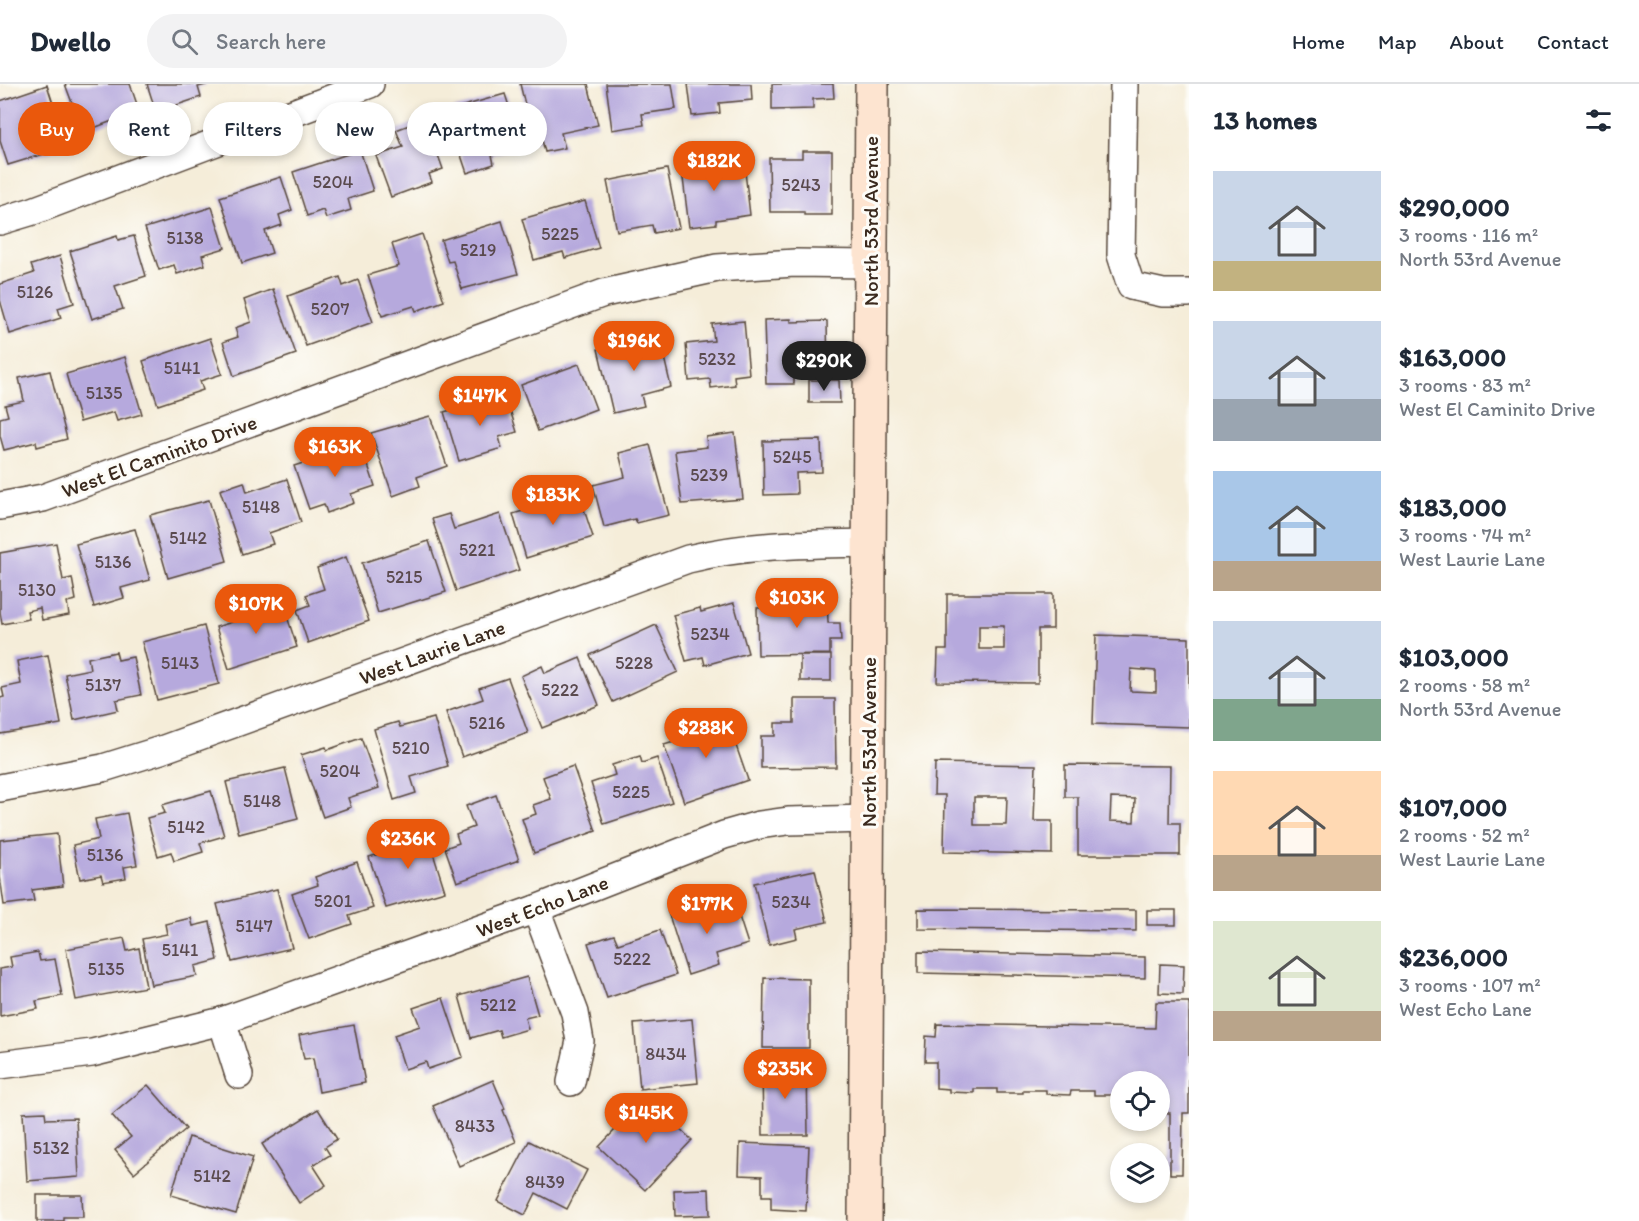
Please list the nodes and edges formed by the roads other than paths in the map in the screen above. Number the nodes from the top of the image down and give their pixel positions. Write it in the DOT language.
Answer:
graph roads {
  1 [pos="370,84"];
  2 [pos="872,84"];
  3 [pos="1124,84"];
  4 [pos="0,221"];
  5 [pos="870,264"];
  6 [pos="1189,293"];
  7 [pos="0,506"];
  8 [pos="869,543"];
  9 [pos="0,788"];
  10 [pos="867,819"];
  11 [pos="536,909"];
  12 [pos="222,1021"];
  13 [pos="0,1065"];
  14 [pos="239,1076"];
  15 [pos="571,1082"];
  16 [pos="865,1221"];
  1 -- 4 [label="street"];
  2 -- 5 [label="street, North 53rd Avenue"];
  3 -- 6 [label="street"];
  5 -- 7 [label="street, West El Caminito Drive"];
  5 -- 8 [label="street, North 53rd Avenue"];
  8 -- 9 [label="street, West Laurie Lane"];
  8 -- 10 [label="street, North 53rd Avenue"];
  10 -- 11 [label="street, West Echo Lane"];
  10 -- 16 [label="street, North 53rd Avenue"];
  11 -- 12 [label="street, West Echo Lane"];
  11 -- 15 [label="street"];
  12 -- 13 [label="street, West Echo Lane"];
  12 -- 14 [label="street"];
}
